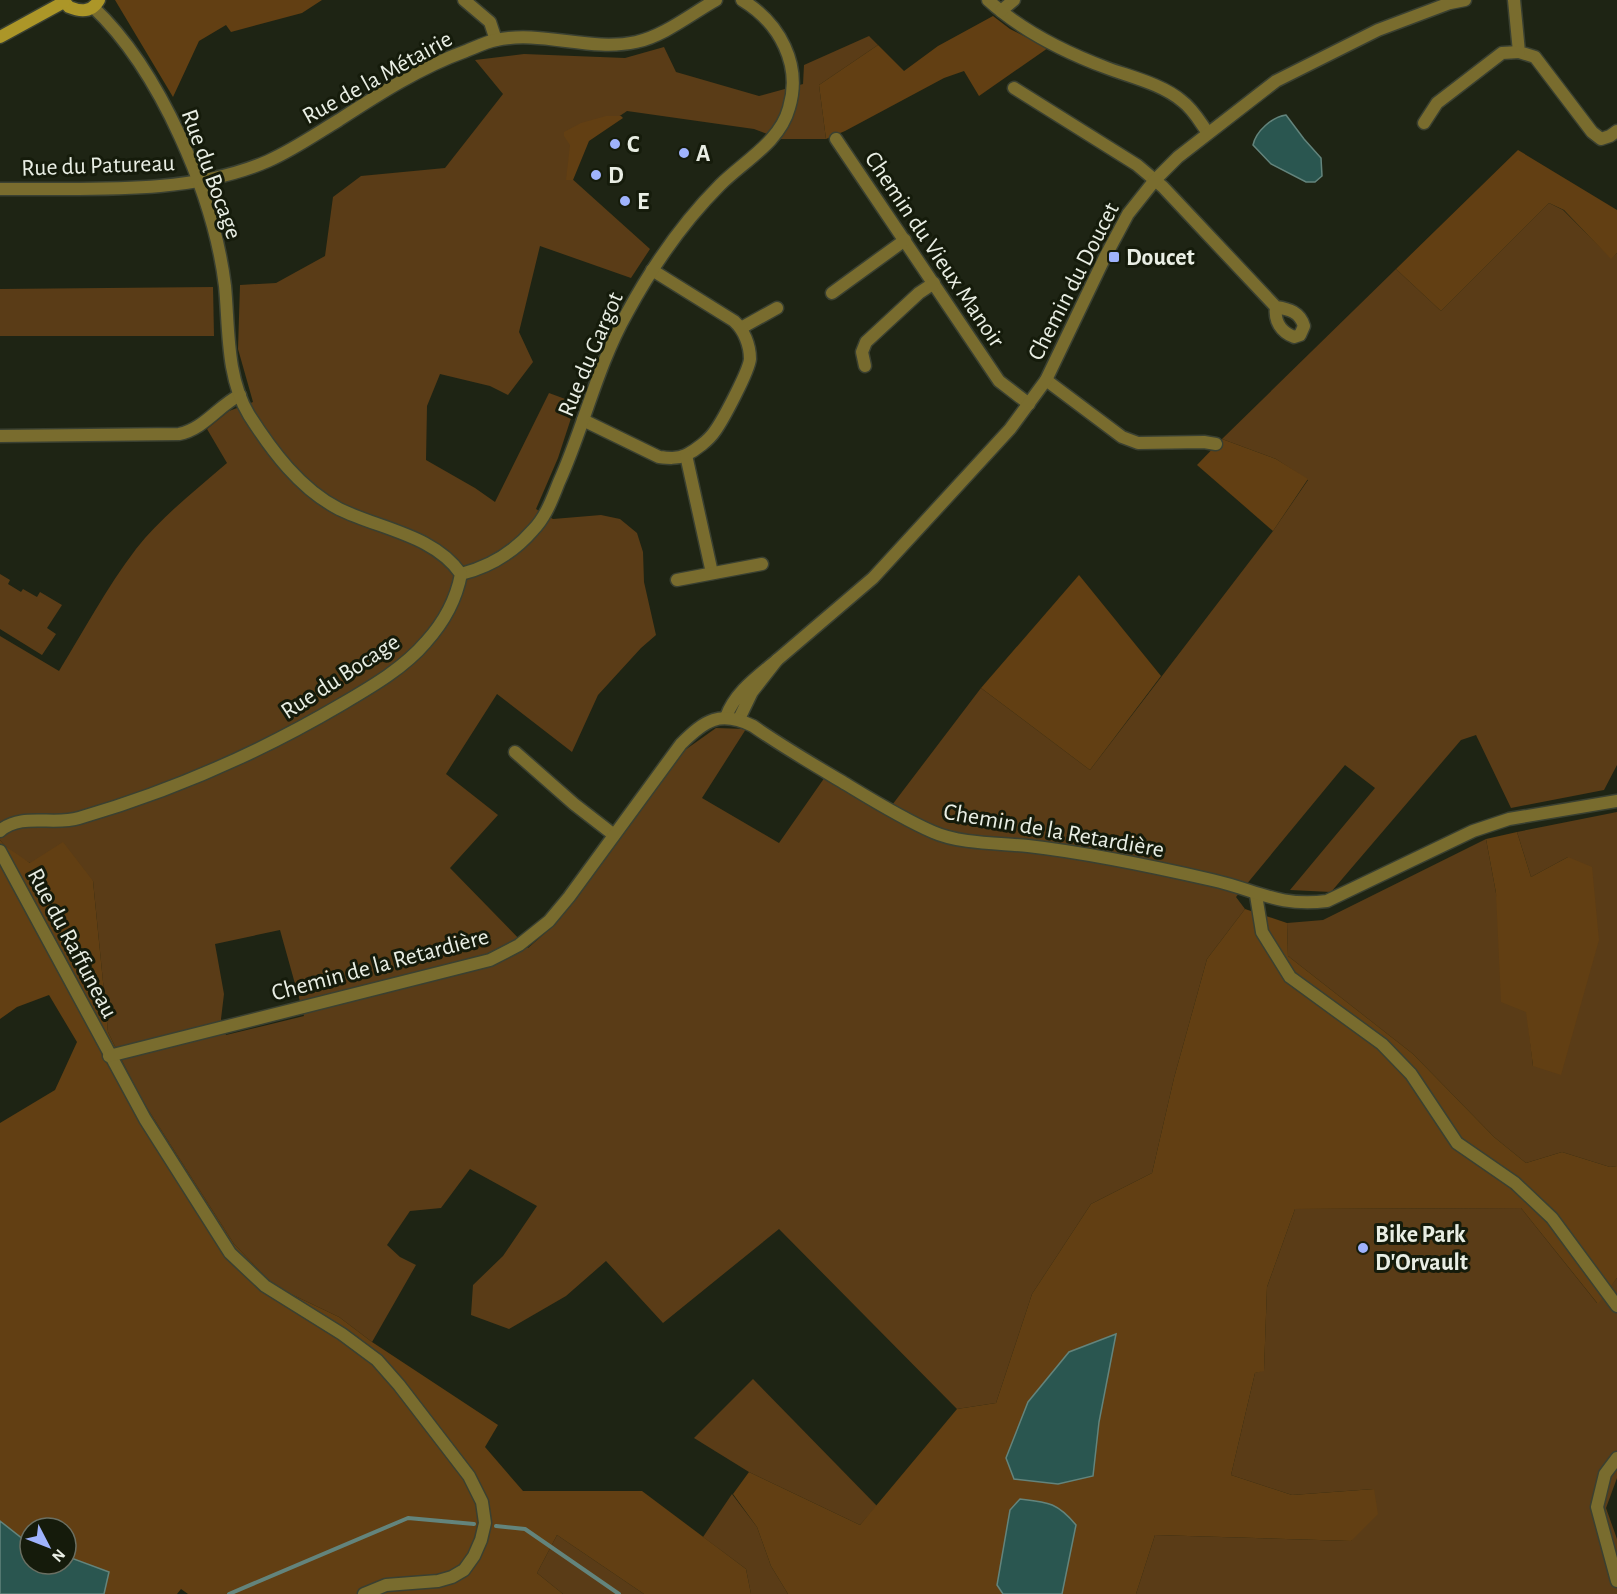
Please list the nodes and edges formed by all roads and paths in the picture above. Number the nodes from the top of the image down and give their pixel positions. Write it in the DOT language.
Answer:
graph roads {
  1 [pos="464,0"];
  2 [pos="716,0"];
  3 [pos="742,0"];
  4 [pos="988,0"];
  5 [pos="1014,0"];
  6 [pos="1464,0"];
  7 [pos="1514,0"];
  8 [pos="64,1"];
  9 [pos="96,4"];
  10 [pos="1001,11"];
  11 [pos="0,37"];
  12 [pos="496,40"];
  13 [pos="1519,52"];
  14 [pos="1014,88"];
  15 [pos="1424,123"];
  16 [pos="1617,131"];
  17 [pos="1208,133"];
  18 [pos="836,139"];
  19 [pos="197,180"];
  20 [pos="1155,180"];
  21 [pos="0,189"];
  22 [pos="905,240"];
  23 [pos="652,270"];
  24 [pos="934,283"];
  25 [pos="832,293"];
  26 [pos="1276,307"];
  27 [pos="777,308"];
  28 [pos="741,328"];
  29 [pos="865,366"];
  30 [pos="1046,380"];
  31 [pos="240,395"];
  32 [pos="1029,404"];
  33 [pos="583,420"];
  34 [pos="0,436"];
  35 [pos="1216,444"];
  36 [pos="686,456"];
  37 [pos="762,564"];
  38 [pos="712,573"];
  39 [pos="461,574"];
  40 [pos="677,580"];
  41 [pos="777,660"];
  42 [pos="726,717"];
  43 [pos="739,719"];
  44 [pos="515,752"];
  45 [pos="1617,801"];
  46 [pos="0,831"];
  47 [pos="614,835"];
  48 [pos="0,851"];
  49 [pos="1256,894"];
  50 [pos="109,1056"];
  51 [pos="1617,1306"];
  52 [pos="1617,1458"];
  53 [pos="1617,1581"];
  54 [pos="364,1594"];
  1 -- 12 [label="street"];
  2 -- 12 [label="street, Rue de la Métairie"];
  3 -- 23 [label="street, Rue du Gargot"];
  4 -- 10 [label="street"];
  5 -- 10 [label="street"];
  6 -- 17 [label="street, Chemin du Doucet"];
  7 -- 13 [label="street"];
  8 -- 9 [label="main road"];
  8 -- 11 [label="main road"];
  9 -- 19 [label="street, Rue du Bocage"];
  10 -- 17 [label="street"];
  12 -- 19 [label="street, Rue de la Métairie"];
  13 -- 15 [label="street"];
  13 -- 16 [label="street"];
  14 -- 20 [label="street"];
  17 -- 20 [label="street, Chemin du Doucet"];
  18 -- 22 [label="street, Chemin du Vieux Manoir"];
  19 -- 21 [label="street, Rue du Patureau"];
  19 -- 31 [label="street, Rue du Bocage"];
  20 -- 26 [label="street"];
  20 -- 30 [label="street, Chemin du Doucet"];
  22 -- 24 [label="street, Chemin du Vieux Manoir"];
  22 -- 25 [label="street"];
  23 -- 28 [label="street"];
  23 -- 33 [label="street, Rue du Gargot"];
  24 -- 29 [label="street"];
  24 -- 32 [label="street, Chemin du Vieux Manoir"];
  27 -- 28 [label="street"];
  28 -- 36 [label="street"];
  30 -- 32 [label="street, Chemin du Doucet"];
  30 -- 35 [label="street"];
  31 -- 34 [label="street"];
  31 -- 39 [label="street, Rue du Bocage"];
  32 -- 41 [label="street, Chemin du Doucet"];
  33 -- 36 [label="street"];
  33 -- 39 [label="street, Rue du Gargot"];
  36 -- 38 [label="street"];
  37 -- 38 [label="street"];
  38 -- 40 [label="street"];
  39 -- 46 [label="street, Rue du Bocage"];
  41 -- 42 [label="street, Chemin du Doucet"];
  41 -- 43 [label="street, Chemin du Doucet"];
  42 -- 43 [label="street, Chemin de la Retardière"];
  42 -- 47 [label="street, Chemin de la Retardière"];
  43 -- 49 [label="street, Chemin de la Retardière"];
  44 -- 47 [label="street"];
  45 -- 49 [label="street, Chemin de la Retardière"];
  47 -- 50 [label="street, Chemin de la Retardière"];
  48 -- 50 [label="street, Rue du Raffuneau"];
  49 -- 51 [label="street"];
  50 -- 54 [label="street, Rue du Raffuneau"];
  52 -- 53 [label="street"];
}
